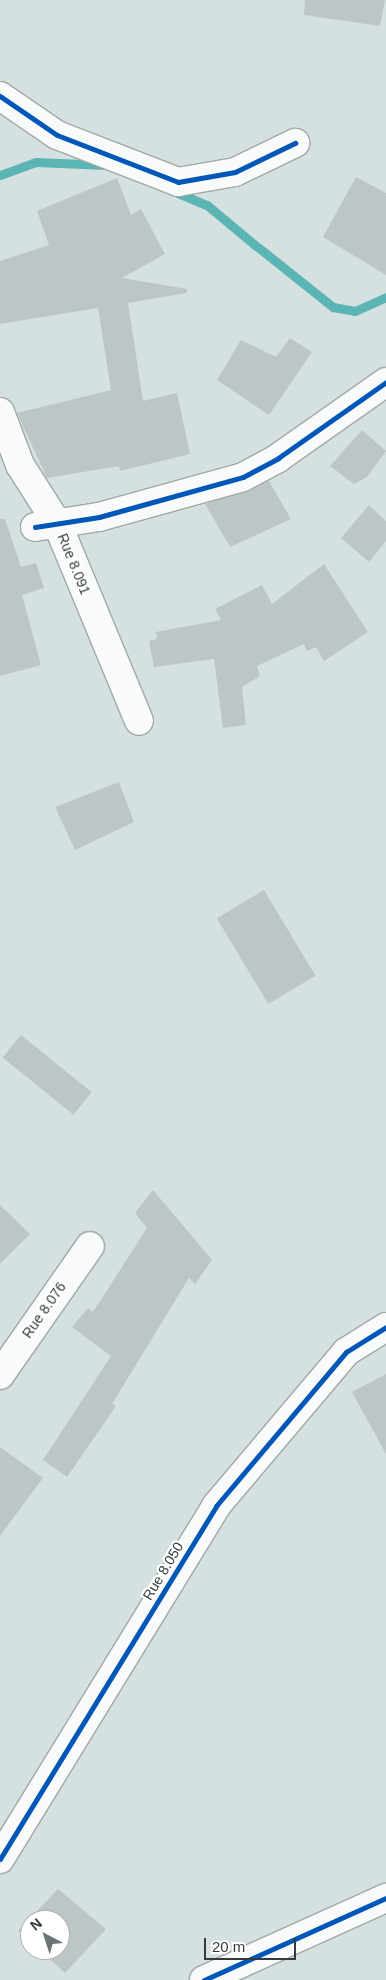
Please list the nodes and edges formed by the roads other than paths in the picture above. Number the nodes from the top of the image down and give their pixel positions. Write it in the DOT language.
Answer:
graph roads {
  1 [pos="0,96"];
  2 [pos="295,143"];
  3 [pos="386,382"];
  4 [pos="0,412"];
  5 [pos="46,525"];
  6 [pos="138,721"];
  7 [pos="90,1246"];
  8 [pos="386,1327"];
  9 [pos="0,1375"];
  10 [pos="0,1859"];
  11 [pos="386,1898"];
  12 [pos="204,1980"];
  1 -- 2 [label="street"];
  3 -- 5 [label="street"];
  4 -- 5 [label="street, Rue 8.091"];
  5 -- 6 [label="street, Rue 8.091"];
  7 -- 9 [label="street, Rue 8.076"];
  8 -- 10 [label="street, Rue 8.050"];
  11 -- 12 [label="street"];
}
